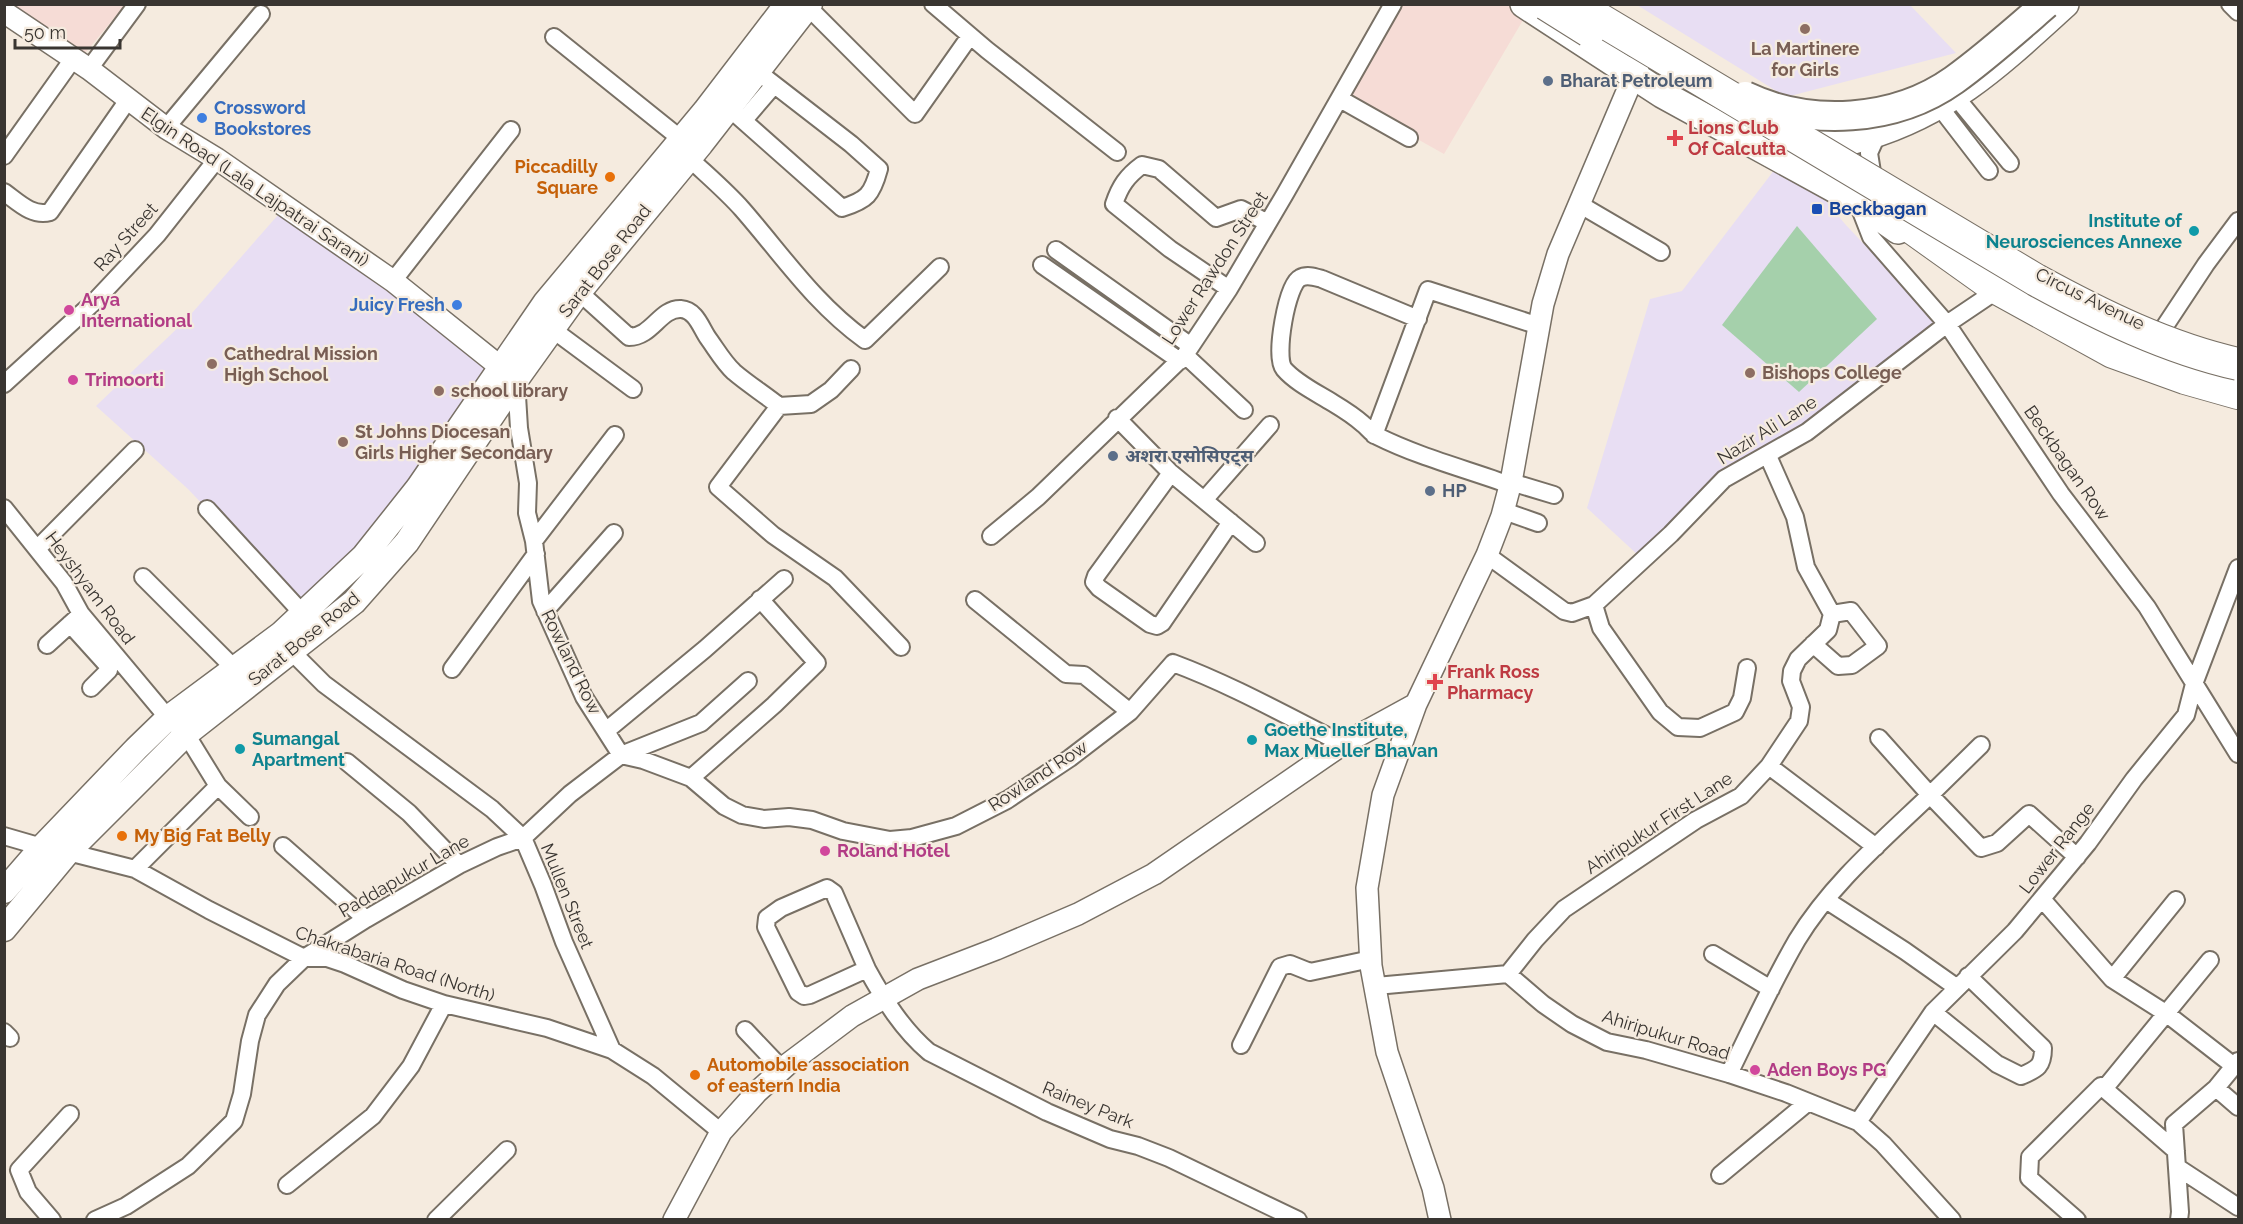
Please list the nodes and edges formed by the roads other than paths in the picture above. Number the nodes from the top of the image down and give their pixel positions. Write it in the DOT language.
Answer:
graph roads {
  1 [pos="137,4"];
  2 [pos="933,4"];
  3 [pos="1393,4"];
  4 [pos="1524,4"];
  5 [pos="1546,4"];
  6 [pos="1574,4"];
  7 [pos="1586,4"];
  8 [pos="2026,4"];
  9 [pos="2046,4"];
  10 [pos="2065,4"];
  11 [pos="2230,4"];
  12 [pos="801,5"];
  13 [pos="4,12"];
  14 [pos="2238,12"];
  15 [pos="261,14"];
  16 [pos="1615,29"];
  17 [pos="970,36"];
  18 [pos="554,37"];
  19 [pos="1649,44"];
  20 [pos="81,64"];
  21 [pos="1633,74"];
  22 [pos="766,78"];
  23 [pos="1340,99"];
  24 [pos="128,100"];
  25 [pos="1947,101"];
  26 [pos="736,114"];
  27 [pos="165,128"];
  28 [pos="512,130"];
  29 [pos="1796,130"];
  30 [pos="1878,133"];
  31 [pos="1409,138"];
  32 [pos="1822,144"];
  33 [pos="685,148"];
  34 [pos="1117,152"];
  35 [pos="4,156"];
  36 [pos="217,159"];
  37 [pos="1782,161"];
  38 [pos="2010,163"];
  39 [pos="1989,171"];
  40 [pos="1872,172"];
  41 [pos="1809,175"];
  42 [pos="4,192"];
  43 [pos="1579,204"];
  44 [pos="1870,204"];
  45 [pos="2238,221"];
  46 [pos="1268,223"];
  47 [pos="1056,250"];
  48 [pos="1661,252"];
  49 [pos="1042,265"];
  50 [pos="940,267"];
  51 [pos="393,281"];
  52 [pos="1229,288"];
  53 [pos="579,292"];
  54 [pos="1989,295"];
  55 [pos="1418,319"];
  56 [pos="1947,324"];
  57 [pos="1539,326"];
  58 [pos="552,329"];
  59 [pos="2161,332"];
  60 [pos="1185,354"];
  61 [pos="2238,355"];
  62 [pos="2238,364"];
  63 [pos="851,369"];
  64 [pos="509,374"];
  65 [pos="2238,381"];
  66 [pos="4,384"];
  67 [pos="633,389"];
  68 [pos="2238,393"];
  69 [pos="778,406"];
  70 [pos="2238,406"];
  71 [pos="1244,410"];
  72 [pos="1117,418"];
  73 [pos="1270,425"];
  74 [pos="615,435"];
  75 [pos="1374,435"];
  76 [pos="135,450"];
  77 [pos="1767,456"];
  78 [pos="1171,473"];
  79 [pos="1511,484"];
  80 [pos="1554,495"];
  81 [pos="1205,500"];
  82 [pos="4,508"];
  83 [pos="207,509"];
  84 [pos="1504,511"];
  85 [pos="1231,522"];
  86 [pos="1538,523"];
  87 [pos="614,532"];
  88 [pos="992,536"];
  89 [pos="1256,543"];
  90 [pos="535,547"];
  91 [pos="37,549"];
  92 [pos="1487,555"];
  93 [pos="2238,568"];
  94 [pos="143,577"];
  95 [pos="784,579"];
  96 [pos="760,599"];
  97 [pos="975,600"];
  98 [pos="1594,605"];
  99 [pos="546,611"];
  100 [pos="1832,614"];
  101 [pos="304,615"];
  102 [pos="76,619"];
  103 [pos="1813,644"];
  104 [pos="47,645"];
  105 [pos="901,647"];
  106 [pos="291,651"];
  107 [pos="112,661"];
  108 [pos="234,668"];
  109 [pos="1747,668"];
  110 [pos="452,669"];
  111 [pos="748,681"];
  112 [pos="2194,684"];
  113 [pos="91,688"];
  114 [pos="1416,704"];
  115 [pos="1130,712"];
  116 [pos="177,726"];
  117 [pos="607,730"];
  118 [pos="1879,738"];
  119 [pos="1343,744"];
  120 [pos="1981,745"];
  121 [pos="2238,754"];
  122 [pos="621,755"];
  123 [pos="347,762"];
  124 [pos="1770,766"];
  125 [pos="692,778"];
  126 [pos="218,786"];
  127 [pos="1930,795"];
  128 [pos="250,817"];
  129 [pos="4,836"];
  130 [pos="523,838"];
  131 [pos="283,846"];
  132 [pos="1875,847"];
  133 [pos="42,848"];
  134 [pos="68,852"];
  135 [pos="2077,857"];
  136 [pos="459,865"];
  137 [pos="135,869"];
  138 [pos="4,891"];
  139 [pos="2042,899"];
  140 [pos="1826,900"];
  141 [pos="2176,900"];
  142 [pos="366,919"];
  143 [pos="4,929"];
  144 [pos="1713,954"];
  145 [pos="304,958"];
  146 [pos="1371,959"];
  147 [pos="2210,960"];
  148 [pos="867,969"];
  149 [pos="1509,974"];
  150 [pos="2112,979"];
  151 [pos="1962,982"];
  152 [pos="1376,986"];
  153 [pos="1771,989"];
  154 [pos="883,1000"];
  155 [pos="444,1005"];
  156 [pos="1933,1012"];
  157 [pos="2166,1014"];
  158 [pos="745,1030"];
  159 [pos="1240,1045"];
  160 [pos="612,1050"];
  161 [pos="2236,1063"];
  162 [pos="782,1069"];
  163 [pos="1729,1074"];
  164 [pos="2216,1088"];
  165 [pos="2104,1089"];
  166 [pos="1807,1103"];
  167 [pos="2238,1107"];
  168 [pos="70,1114"];
  169 [pos="1858,1122"];
  170 [pos="721,1132"];
  171 [pos="507,1150"];
  172 [pos="2177,1159"];
  173 [pos="1720,1175"];
  174 [pos="287,1185"];
  175 [pos="2238,1207"];
  176 [pos="52,1220"];
  177 [pos="95,1220"];
  178 [pos="436,1220"];
  179 [pos="674,1220"];
  180 [pos="1298,1220"];
  181 [pos="1440,1220"];
  182 [pos="1952,1220"];
  183 [pos="2077,1220"];
  184 [pos="2179,1220"];
  1 -- 20 [label="street"];
  2 -- 17 [label="street"];
  3 -- 23 [label="street, Lower Rawdon Street"];
  4 -- 21 [label="main road"];
  5 -- 44 [label="highway, bridge"];
  6 -- 16 [label="highway, bridge"];
  7 -- 19 [label="main road, Circus Avenue"];
  8 -- 29 [label="main road"];
  9 -- 16 [label="highway, bridge"];
  10 -- 25 [label="main road"];
  11 -- 14 [label="street"];
  12 -- 17 [label="street"];
  12 -- 22 [label="main road, Sarat Bose Road"];
  12 -- 33 [label="main road"];
  13 -- 20 [label="street, Elgin Road (Lala Lajpatrai Sarani)"];
  15 -- 27 [label="street"];
  16 -- 62 [label="highway, bridge"];
  17 -- 34 [label="street"];
  18 -- 33 [label="street"];
  19 -- 21 [label="street"];
  19 -- 29 [label="main road, Circus Avenue"];
  20 -- 24 [label="street, Elgin Road (Lala Lajpatrai Sarani)"];
  20 -- 35 [label="street"];
  21 -- 37 [label="main road"];
  21 -- 43 [label="street"];
  22 -- 26 [label="main road, Sarat Bose Road"];
  22 -- 26 [label="street"];
  23 -- 31 [label="street"];
  23 -- 46 [label="street, Lower Rawdon Street"];
  24 -- 27 [label="street, Elgin Road (Lala Lajpatrai Sarani)"];
  24 -- 42 [label="street"];
  25 -- 30 [label="main road"];
  25 -- 38 [label="street"];
  25 -- 39 [label="street"];
  26 -- 33 [label="main road, Sarat Bose Road"];
  27 -- 36 [label="street, Elgin Road (Lala Lajpatrai Sarani)"];
  28 -- 51 [label="street"];
  29 -- 32 [label="main road, Circus Avenue"];
  29 -- 37 [label="main road"];
  30 -- 32 [label="main road"];
  30 -- 40 [label="street"];
  32 -- 40 [label="main road, Circus Avenue"];
  32 -- 41 [label="main road"];
  33 -- 50 [label="street"];
  33 -- 53 [label="main road, Sarat Bose Road"];
  33 -- 64 [label="main road"];
  36 -- 51 [label="street, Elgin Road (Lala Lajpatrai Sarani)"];
  36 -- 66 [label="street, Ray Street"];
  37 -- 41 [label="main road"];
  40 -- 44 [label="street"];
  40 -- 59 [label="main road, Circus Avenue"];
  41 -- 44 [label="main road"];
  43 -- 48 [label="street"];
  43 -- 57 [label="street"];
  44 -- 54 [label="main road"];
  44 -- 56 [label="street, Beckbagan Row"];
  44 -- 65 [label="main road"];
  44 -- 68 [label="highway"];
  45 -- 59 [label="street"];
  46 -- 52 [label="street, Lower Rawdon Street"];
  46 -- 52 [label="street"];
  47 -- 60 [label="street"];
  49 -- 60 [label="street"];
  51 -- 64 [label="street, Elgin Road (Lala Lajpatrai Sarani)"];
  52 -- 60 [label="street, Lower Rawdon Street"];
  53 -- 58 [label="main road, Sarat Bose Road"];
  53 -- 69 [label="street"];
  54 -- 56 [label="street, Nazir Ali Lane"];
  54 -- 70 [label="main road"];
  55 -- 57 [label="street"];
  55 -- 75 [label="street"];
  55 -- 75 [label="street"];
  56 -- 77 [label="street, Nazir Ali Lane"];
  56 -- 112 [label="street, Beckbagan Row"];
  57 -- 79 [label="street"];
  58 -- 64 [label="main road, Sarat Bose Road"];
  58 -- 67 [label="street"];
  59 -- 61 [label="main road, Circus Avenue"];
  60 -- 71 [label="street"];
  60 -- 72 [label="street, Lower Rawdon Street"];
  63 -- 69 [label="street"];
  64 -- 90 [label="street, Rowland Row"];
  64 -- 101 [label="main road"];
  64 -- 106 [label="main road, Sarat Bose Road"];
  69 -- 105 [label="street"];
  72 -- 78 [label="street"];
  72 -- 88 [label="street, Lower Rawdon Street"];
  73 -- 81 [label="street"];
  74 -- 90 [label="street"];
  75 -- 79 [label="street"];
  76 -- 91 [label="street"];
  77 -- 98 [label="street, Nazir Ali Lane"];
  77 -- 100 [label="street"];
  78 -- 81 [label="street"];
  78 -- 85 [label="street"];
  79 -- 80 [label="street"];
  79 -- 84 [label="street"];
  81 -- 85 [label="street"];
  82 -- 91 [label="street, Heyshyam Road"];
  83 -- 101 [label="street"];
  84 -- 86 [label="street"];
  84 -- 92 [label="street"];
  85 -- 89 [label="street"];
  87 -- 99 [label="street"];
  90 -- 99 [label="street, Rowland Row"];
  90 -- 110 [label="street"];
  91 -- 102 [label="street, Heyshyam Road"];
  92 -- 98 [label="street, Nazir Ali Lane"];
  92 -- 114 [label="street"];
  93 -- 112 [label="street, Lower Range"];
  94 -- 108 [label="street"];
  95 -- 96 [label="street"];
  96 -- 117 [label="street"];
  96 -- 125 [label="street"];
  97 -- 115 [label="street"];
  98 -- 109 [label="street"];
  99 -- 117 [label="street, Rowland Row"];
  100 -- 103 [label="street, Ahiripukur First Lane"];
  100 -- 103 [label="street"];
  101 -- 108 [label="main road"];
  102 -- 104 [label="street"];
  102 -- 107 [label="street, Heyshyam Road"];
  103 -- 124 [label="street, Ahiripukur First Lane"];
  106 -- 116 [label="main road, Sarat Bose Road"];
  106 -- 130 [label="street, Mullen Street"];
  107 -- 113 [label="street"];
  107 -- 116 [label="street, Heyshyam Road"];
  108 -- 116 [label="main road"];
  111 -- 122 [label="street"];
  112 -- 121 [label="street, Beckbagan Row"];
  112 -- 135 [label="street, Lower Range"];
  114 -- 119 [label="street"];
  114 -- 146 [label="street"];
  115 -- 119 [label="street, Rowland Row"];
  115 -- 125 [label="street, Rowland Row"];
  116 -- 126 [label="street, Heyshyam Road"];
  116 -- 133 [label="main road"];
  116 -- 134 [label="main road, Sarat Bose Road"];
  117 -- 122 [label="street, Rowland Row"];
  118 -- 127 [label="street"];
  119 -- 154 [label="street"];
  120 -- 127 [label="street"];
  122 -- 125 [label="street, Rowland Row"];
  122 -- 130 [label="street"];
  123 -- 136 [label="street"];
  124 -- 132 [label="street"];
  124 -- 149 [label="street, Ahiripukur First Lane"];
  126 -- 128 [label="street, Heyshyam Road"];
  126 -- 137 [label="street"];
  127 -- 132 [label="street"];
  127 -- 135 [label="street"];
  129 -- 133 [label="street, Chakrabaria Road (North)"];
  130 -- 136 [label="street, Paddapukur Lane"];
  130 -- 160 [label="street, Mullen Street"];
  131 -- 142 [label="street"];
  132 -- 140 [label="street"];
  133 -- 134 [label="street, Chakrabaria Road (North)"];
  133 -- 138 [label="main road"];
  134 -- 137 [label="street, Chakrabaria Road (North)"];
  134 -- 143 [label="main road, Sarat Bose Road"];
  135 -- 139 [label="street, Lower Range"];
  136 -- 142 [label="street, Paddapukur Lane"];
  137 -- 145 [label="street, Chakrabaria Road (North)"];
  139 -- 150 [label="street"];
  139 -- 151 [label="street, Lower Range"];
  140 -- 151 [label="street"];
  140 -- 153 [label="street"];
  141 -- 150 [label="street"];
  142 -- 145 [label="street, Paddapukur Lane"];
  144 -- 153 [label="street"];
  145 -- 155 [label="street, Chakrabaria Road (North)"];
  145 -- 177 [label="street, Paddapukur Lane"];
  146 -- 152 [label="street"];
  146 -- 159 [label="street"];
  147 -- 157 [label="street"];
  148 -- 148 [label="street, Rainey Park"];
  148 -- 154 [label="street, Rainey Park"];
  149 -- 152 [label="street"];
  149 -- 163 [label="street, Ahiripukur Road"];
  150 -- 157 [label="street"];
  151 -- 156 [label="street, Lower Range"];
  151 -- 156 [label="street"];
  152 -- 181 [label="street"];
  153 -- 163 [label="street"];
  154 -- 162 [label="street"];
  154 -- 180 [label="street, Rainey Park"];
  155 -- 160 [label="street, Chakrabaria Road (North)"];
  155 -- 174 [label="street"];
  156 -- 169 [label="street, Lower Range"];
  157 -- 161 [label="street"];
  157 -- 165 [label="street"];
  158 -- 162 [label="street"];
  160 -- 170 [label="street"];
  161 -- 164 [label="street"];
  162 -- 170 [label="street"];
  163 -- 166 [label="street, Ahiripukur Road"];
  164 -- 167 [label="street"];
  164 -- 172 [label="street"];
  165 -- 172 [label="street"];
  165 -- 183 [label="street"];
  166 -- 169 [label="street, Ahiripukur Road"];
  166 -- 173 [label="street"];
  168 -- 176 [label="street"];
  169 -- 182 [label="street, Ahiripukur Road"];
  170 -- 179 [label="street"];
  171 -- 178 [label="street"];
  172 -- 175 [label="street"];
  172 -- 184 [label="street"];
}
